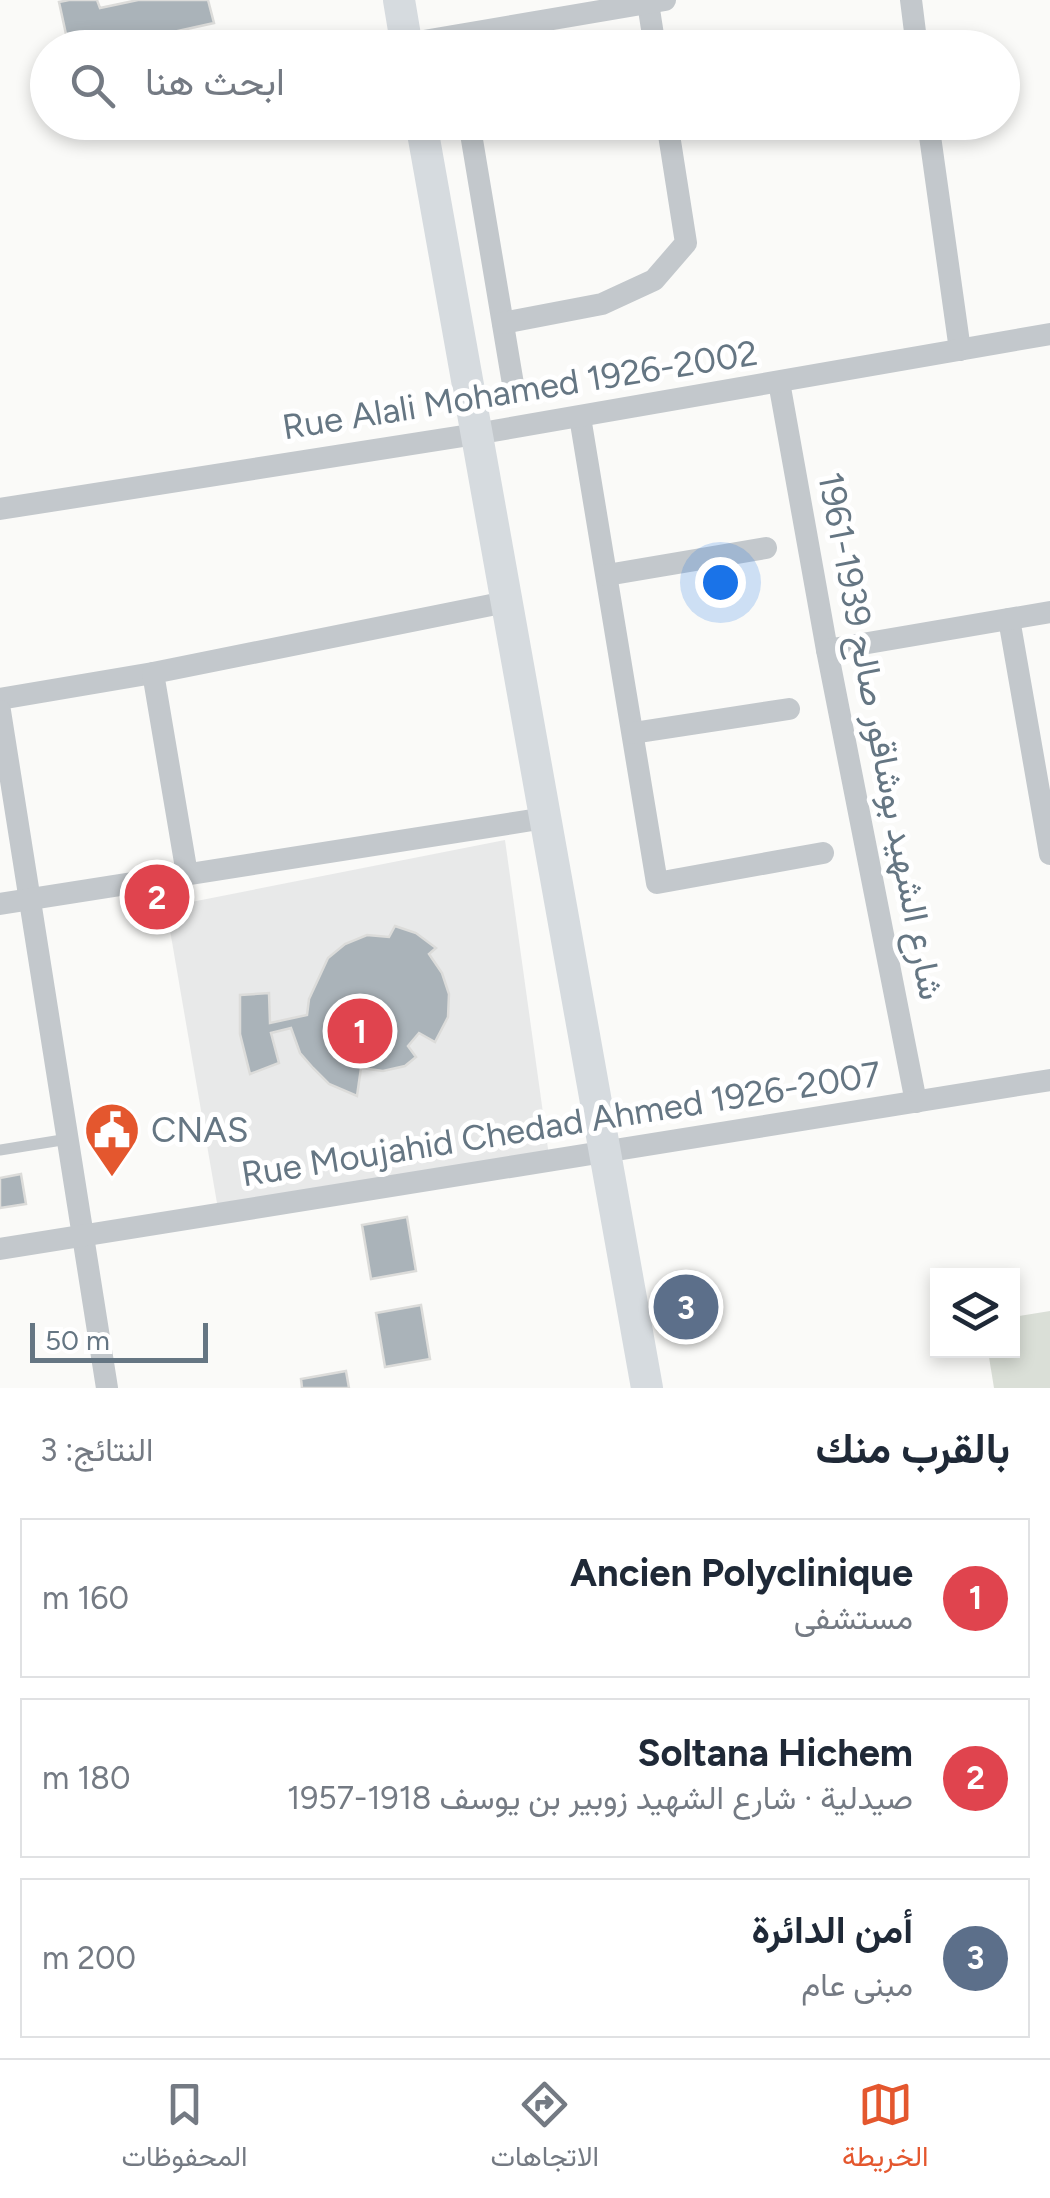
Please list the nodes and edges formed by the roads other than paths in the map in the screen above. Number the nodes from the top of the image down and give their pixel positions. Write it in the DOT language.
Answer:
graph roads {
  1 [pos="398,0"];
  2 [pos="910,0"];
  3 [pos="656,1"];
  4 [pos="404,30"];
  5 [pos="514,30"];
  6 [pos="655,30"];
  7 [pos="914,30"];
  8 [pos="423,140"];
  9 [pos="472,140"];
  10 [pos="670,140"];
  11 [pos="931,140"];
  12 [pos="503,322"];
  13 [pos="1050,334"];
  14 [pos="960,350"];
  15 [pos="779,382"];
  16 [pos="513,384"];
  17 [pos="580,416"];
  18 [pos="476,434"];
  19 [pos="0,509"];
  20 [pos="766,548"];
  21 [pos="607,574"];
  22 [pos="506,602"];
  23 [pos="1050,612"];
  24 [pos="1009,618"];
  25 [pos="827,650"];
  26 [pos="153,673"];
  27 [pos="0,699"];
  28 [pos="790,709"];
  29 [pos="0,712"];
  30 [pos="633,733"];
  31 [pos="3,742"];
  32 [pos="7,805"];
  33 [pos="545,818"];
  34 [pos="823,853"];
  35 [pos="1050,854"];
  36 [pos="187,874"];
  37 [pos="30,899"];
  38 [pos="0,904"];
  39 [pos="1050,1080"];
  40 [pos="916,1102"];
  41 [pos="68,1139"];
  42 [pos="0,1150"];
  43 [pos="605,1154"];
  44 [pos="83,1237"];
  45 [pos="0,1250"];
  46 [pos="108,1388"];
  47 [pos="646,1388"];
  1 -- 4 [label="main road"];
  2 -- 7 [label="street"];
  3 -- 5 [label="street"];
  3 -- 6 [label="street"];
  8 -- 18 [label="main road"];
  9 -- 12 [label="street"];
  10 -- 12 [label="street"];
  11 -- 14 [label="street"];
  12 -- 16 [label="street"];
  13 -- 14 [label="street, Rue Alali Mohamed 1926-2002"];
  14 -- 15 [label="street, Rue Alali Mohamed 1926-2002"];
  15 -- 17 [label="street, Rue Alali Mohamed 1926-2002"];
  15 -- 25 [label="street, شارع الشهيد بوشاقور صالح 1939-1961"];
  17 -- 18 [label="street, Rue Alali Mohamed 1926-2002"];
  17 -- 21 [label="street"];
  18 -- 19 [label="street, Rue Alali Mohamed 1926-2002"];
  18 -- 22 [label="main road"];
  20 -- 21 [label="street"];
  21 -- 30 [label="street"];
  22 -- 26 [label="street"];
  22 -- 33 [label="main road"];
  23 -- 24 [label="street"];
  24 -- 25 [label="street"];
  24 -- 35 [label="street"];
  25 -- 40 [label="street, شارع الشهيد بوشاقور صالح 1939-1961"];
  26 -- 27 [label="street"];
  26 -- 36 [label="street"];
  28 -- 30 [label="street"];
  29 -- 31 [label="street"];
  30 -- 34 [label="street"];
  31 -- 32 [label="street"];
  32 -- 37 [label="street"];
  33 -- 36 [label="street"];
  33 -- 43 [label="main road"];
  36 -- 37 [label="street"];
  37 -- 38 [label="street"];
  37 -- 41 [label="street"];
  39 -- 40 [label="street, Rue Moujahid Chedad Ahmed 1926-2007"];
  40 -- 43 [label="street, Rue Moujahid Chedad Ahmed 1926-2007"];
  41 -- 42 [label="lane"];
  41 -- 44 [label="street"];
  43 -- 44 [label="street, Rue Moujahid Chedad Ahmed 1926-2007"];
  43 -- 47 [label="main road"];
  44 -- 45 [label="street, Rue Moujahid Chedad Ahmed 1926-2007"];
  44 -- 46 [label="street"];
}
